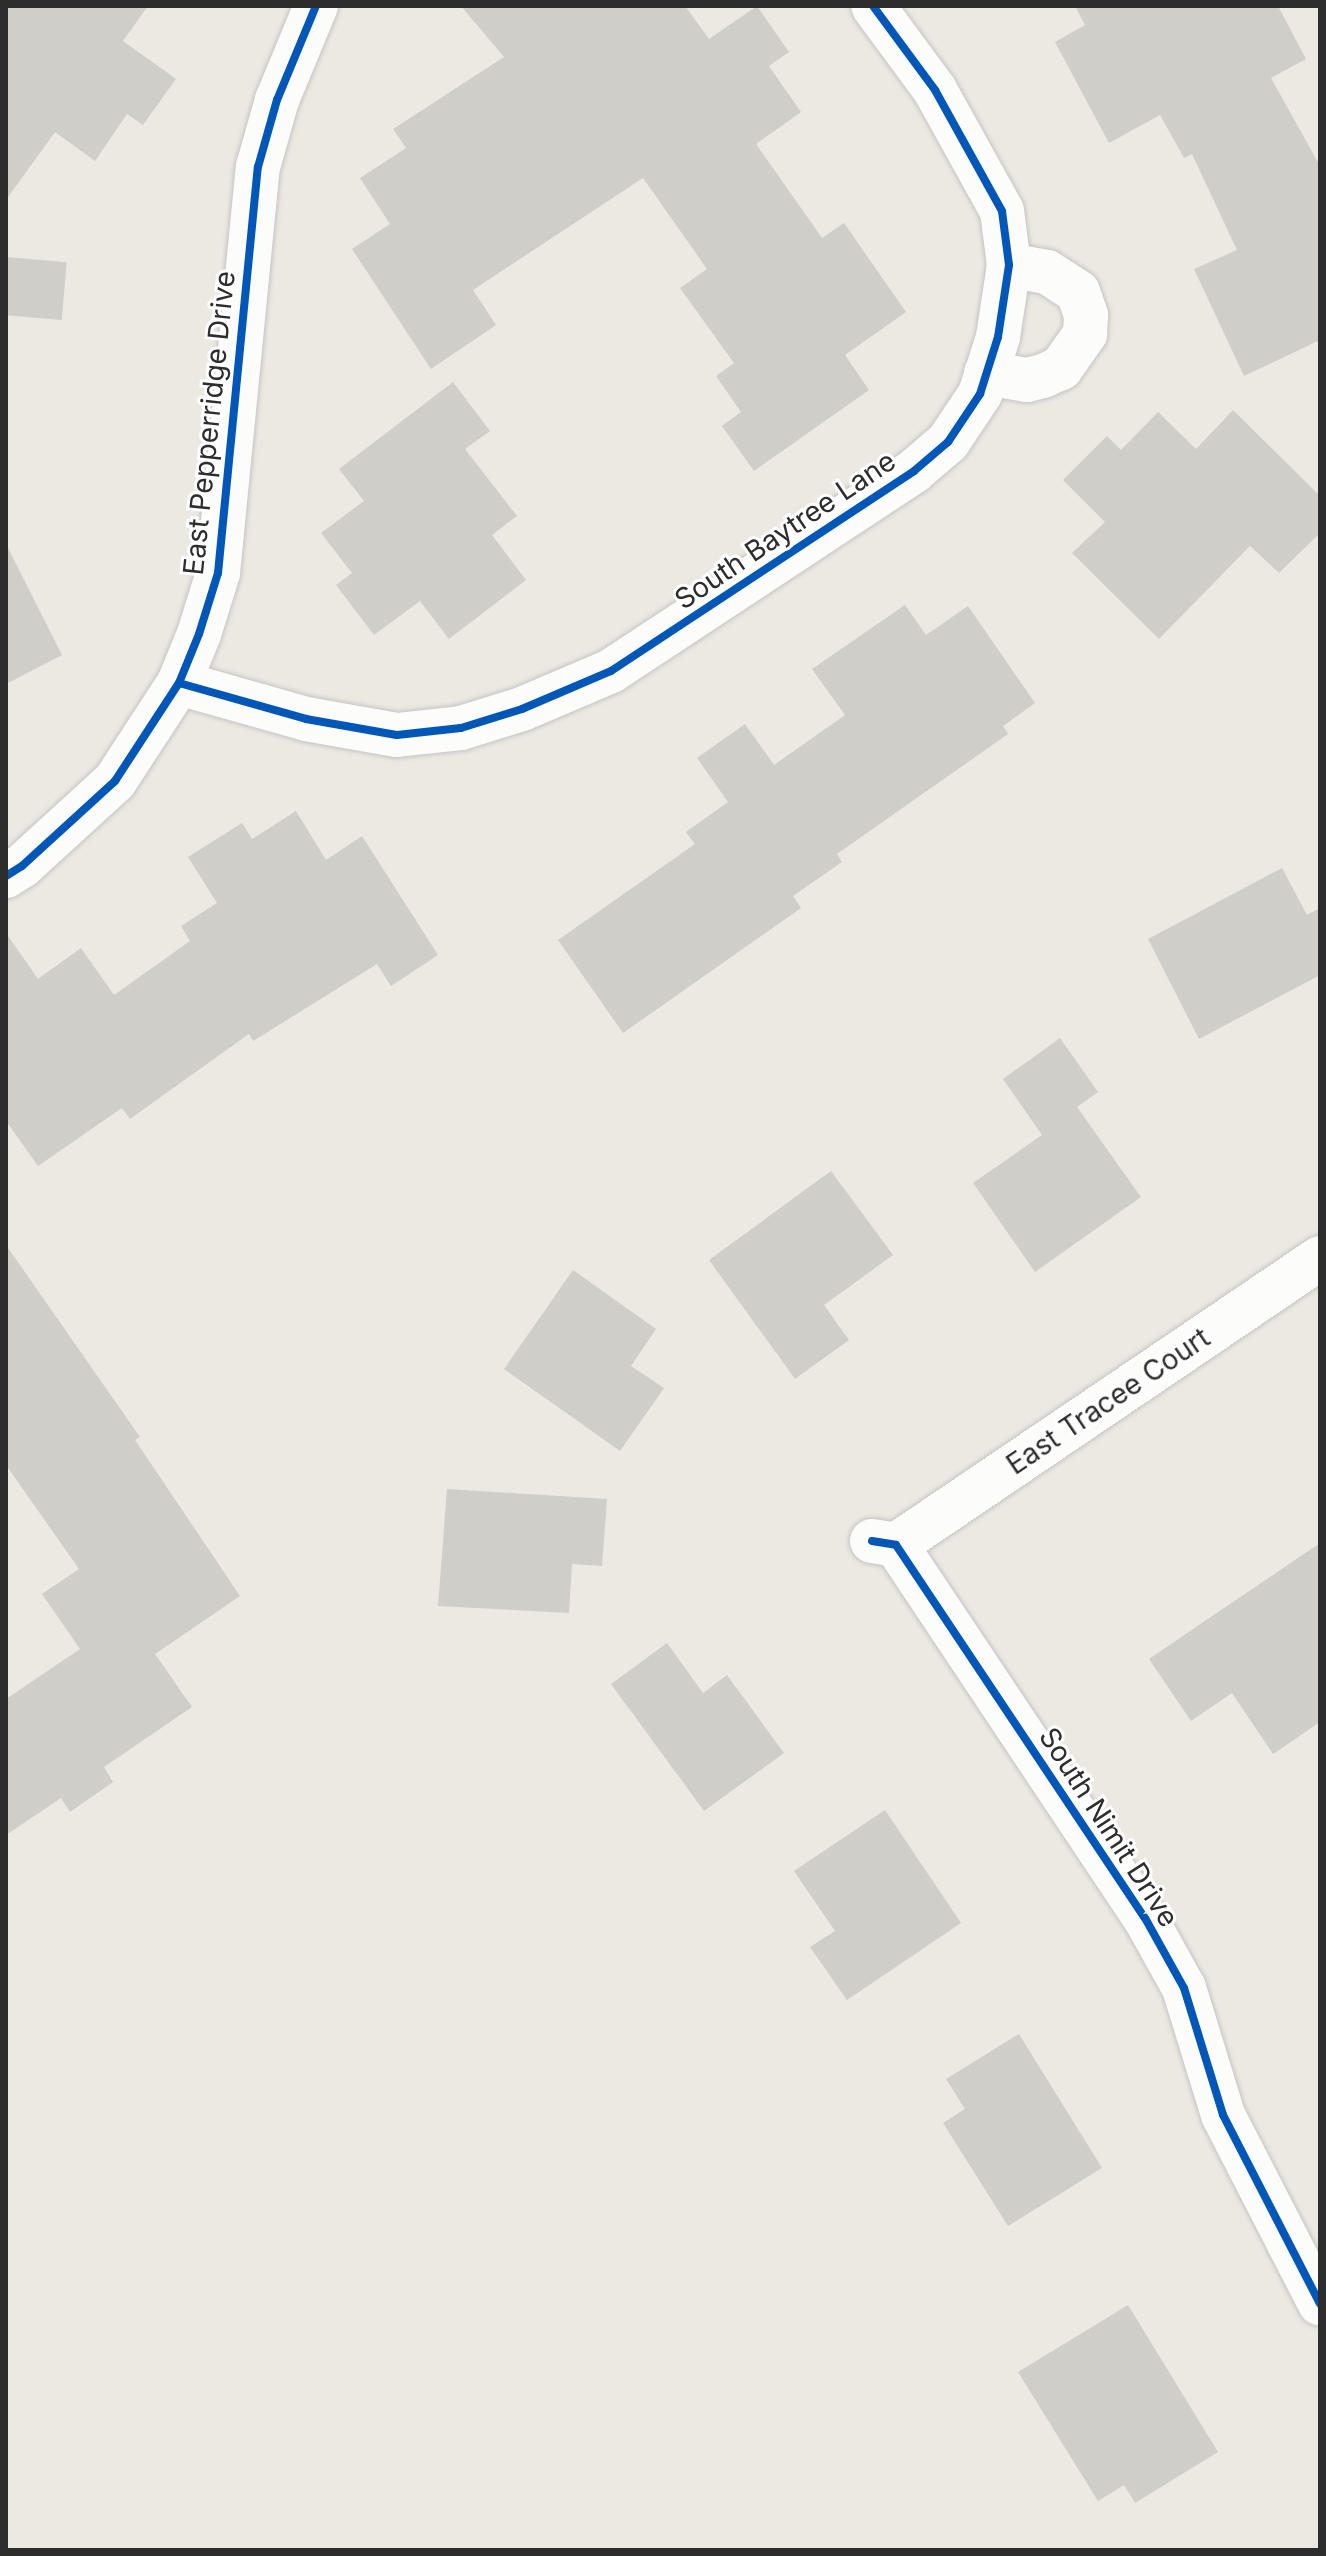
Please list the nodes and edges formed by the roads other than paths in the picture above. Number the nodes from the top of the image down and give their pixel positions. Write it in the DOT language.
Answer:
graph roads {
  1 [pos="316,6"];
  2 [pos="873,6"];
  3 [pos="1009,265"];
  4 [pos="986,373"];
  5 [pos="179,683"];
  6 [pos="6,876"];
  7 [pos="1320,1258"];
  8 [pos="884,1543"];
  9 [pos="1320,2304"];
  1 -- 5 [label="street, East Pepperridge Drive"];
  2 -- 3 [label="street, South Baytree Lane"];
  3 -- 4 [label="street, South Baytree Lane"];
  3 -- 4 [label="street"];
  4 -- 5 [label="street, South Baytree Lane"];
  5 -- 6 [label="street, East Pepperridge Drive"];
  7 -- 8 [label="street, East Tracee Court"];
  8 -- 9 [label="street, South Nimit Drive"];
}
